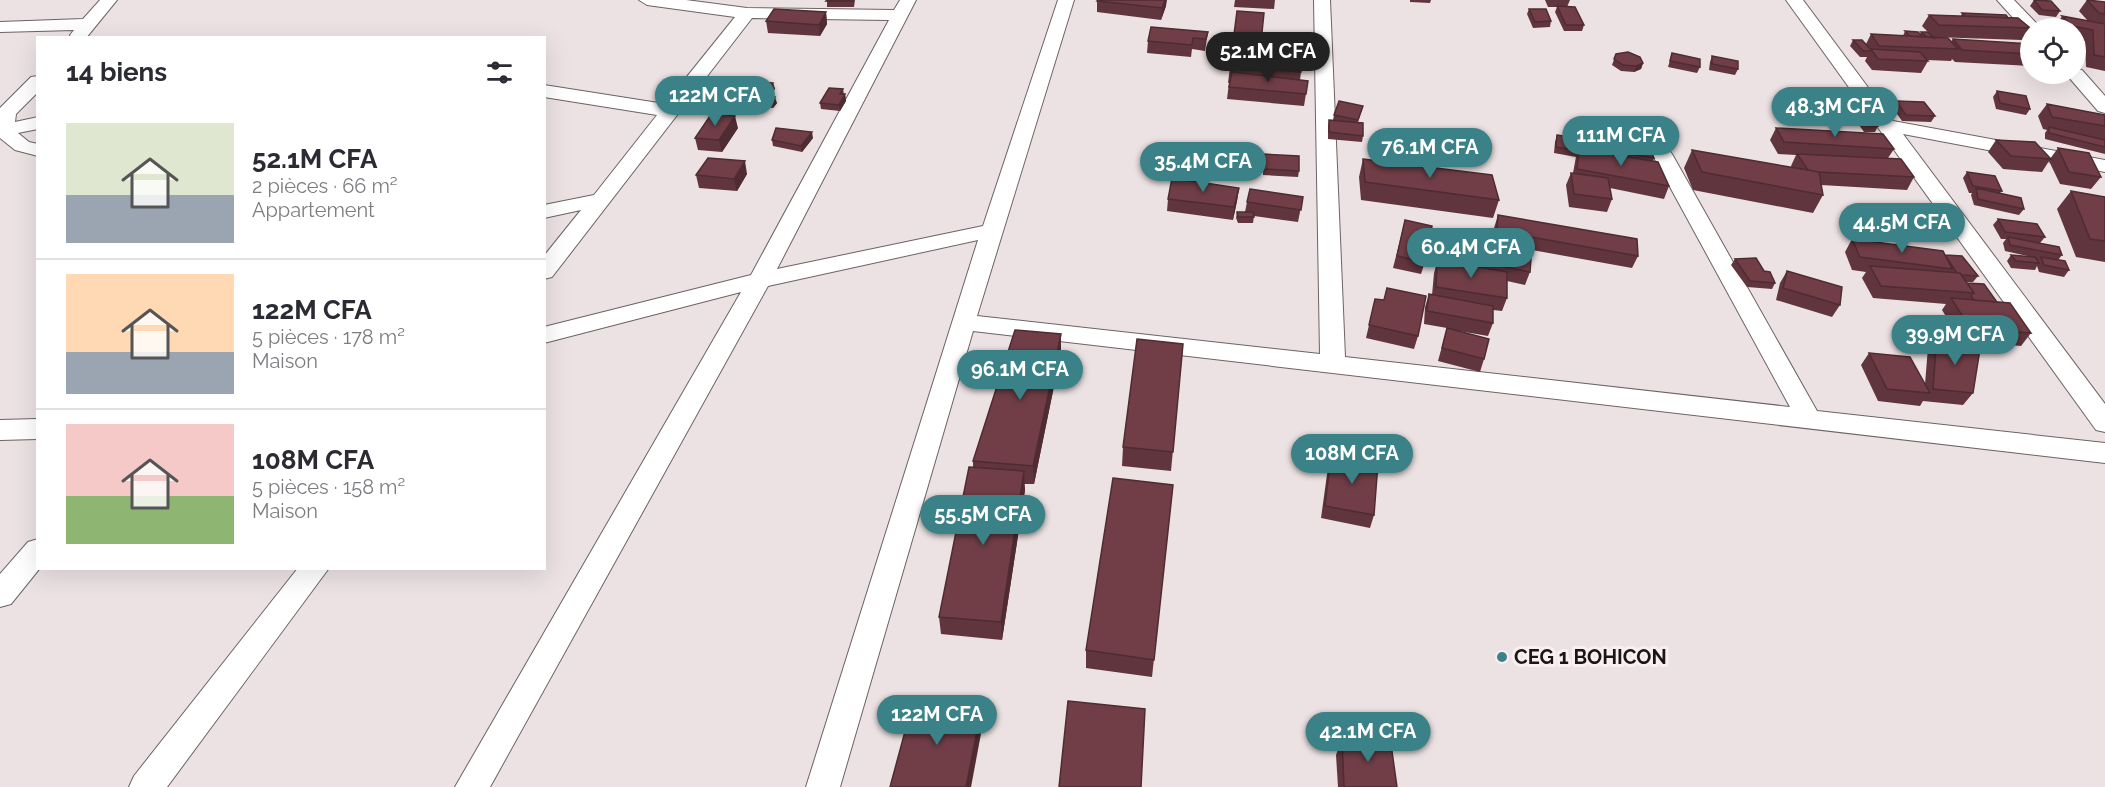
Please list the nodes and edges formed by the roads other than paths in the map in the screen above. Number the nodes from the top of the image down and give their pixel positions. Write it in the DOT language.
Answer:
graph roads {
  1 [pos="109,0"];
  2 [pos="647,0"];
  3 [pos="1066,0"];
  4 [pos="1322,0"];
  5 [pos="1794,0"];
  6 [pos="2005,0"];
  7 [pos="904,8"];
  8 [pos="747,13"];
  9 [pos="2022,18"];
  10 [pos="89,24"];
  11 [pos="0,27"];
  12 [pos="78,36"];
  13 [pos="36,83"];
  14 [pos="2084,84"];
  15 [pos="546,91"];
  16 [pos="2105,107"];
  17 [pos="670,111"];
  18 [pos="3,118"];
  19 [pos="36,123"];
  20 [pos="1886,125"];
  21 [pos="36,150"];
  22 [pos="1662,154"];
  23 [pos="2105,166"];
  24 [pos="602,199"];
  25 [pos="546,212"];
  26 [pos="993,230"];
  27 [pos="546,269"];
  28 [pos="760,280"];
  29 [pos="963,322"];
  30 [pos="546,334"];
  31 [pos="1333,364"];
  32 [pos="1809,419"];
  33 [pos="2105,423"];
  34 [pos="36,429"];
  35 [pos="0,430"];
  36 [pos="2105,453"];
  37 [pos="36,552"];
  38 [pos="313,570"];
  39 [pos="0,595"];
  40 [pos="146,787"];
  41 [pos="472,787"];
  42 [pos="823,787"];
  1 -- 10 [label="street"];
  2 -- 8 [label="street"];
  3 -- 26 [label="street"];
  4 -- 31 [label="street"];
  5 -- 20 [label="street"];
  6 -- 9 [label="street"];
  7 -- 8 [label="street"];
  7 -- 28 [label="street"];
  8 -- 17 [label="street"];
  10 -- 11 [label="street"];
  10 -- 12 [label="street"];
  13 -- 18 [label="street"];
  14 -- 16 [label="street"];
  15 -- 17 [label="street"];
  17 -- 24 [label="street"];
  18 -- 19 [label="street"];
  18 -- 21 [label="street"];
  20 -- 23 [label="street"];
  20 -- 33 [label="street"];
  22 -- 32 [label="street"];
  24 -- 25 [label="street"];
  24 -- 27 [label="street"];
  26 -- 28 [label="street"];
  26 -- 29 [label="street"];
  28 -- 30 [label="street"];
  28 -- 41 [label="street"];
  29 -- 31 [label="street"];
  29 -- 42 [label="street"];
  31 -- 32 [label="street"];
  32 -- 36 [label="street"];
  34 -- 35 [label="street"];
  37 -- 39 [label="street"];
  38 -- 40 [label="street"];
}
